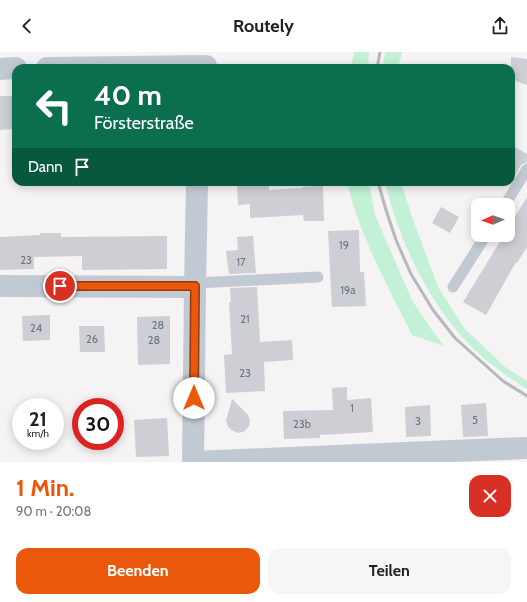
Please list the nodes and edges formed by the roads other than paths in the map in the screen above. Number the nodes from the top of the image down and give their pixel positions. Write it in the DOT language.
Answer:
graph roads {
  1 [pos="207,62"];
  2 [pos="154,64"];
  3 [pos="12,68"];
  4 [pos="0,69"];
  5 [pos="527,169"];
  6 [pos="198,186"];
  7 [pos="509,198"];
  8 [pos="482,242"];
  9 [pos="318,277"];
  10 [pos="195,285"];
  11 [pos="0,286"];
  12 [pos="454,287"];
  13 [pos="525,448"];
  14 [pos="193,462"];
  1 -- 2 [label="street"];
  3 -- 4 [label="street"];
  5 -- 7 [label="lane"];
  6 -- 10 [label="street"];
  8 -- 12 [label="lane"];
  9 -- 10 [label="lane"];
  10 -- 11 [label="street"];
  10 -- 14 [label="street"];
  13 -- 14 [label="street"];
}
